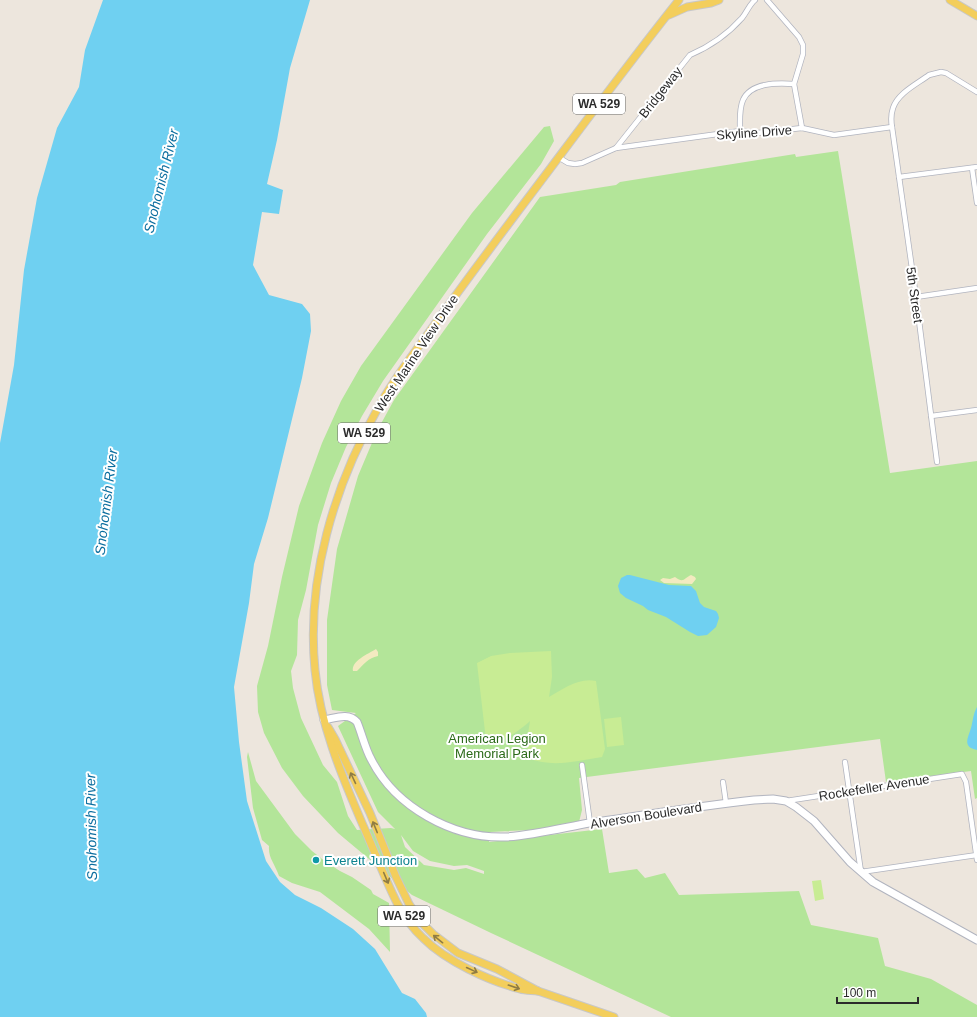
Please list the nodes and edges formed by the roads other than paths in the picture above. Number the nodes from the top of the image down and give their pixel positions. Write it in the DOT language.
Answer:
graph roads {
  1 [pos="679,0"];
  2 [pos="702,0"];
  3 [pos="718,0"];
  4 [pos="755,0"];
  5 [pos="767,0"];
  6 [pos="952,0"];
  7 [pos="977,16"];
  8 [pos="666,17"];
  9 [pos="794,84"];
  10 [pos="977,92"];
  11 [pos="892,127"];
  12 [pos="802,128"];
  13 [pos="740,130"];
  14 [pos="616,148"];
  15 [pos="558,157"];
  16 [pos="975,167"];
  17 [pos="899,177"];
  18 [pos="977,203"];
  19 [pos="977,288"];
  20 [pos="916,297"];
  21 [pos="977,410"];
  22 [pos="932,416"];
  23 [pos="937,462"];
  24 [pos="324,720"];
  25 [pos="845,762"];
  26 [pos="582,765"];
  27 [pos="723,782"];
  28 [pos="849,791"];
  29 [pos="786,801"];
  30 [pos="726,803"];
  31 [pos="590,823"];
  32 [pos="977,857"];
  33 [pos="861,872"];
  34 [pos="977,940"];
  35 [pos="538,991"];
  36 [pos="614,1017"];
  1 -- 8 [label="main road, WA 529"];
  2 -- 3 [label="main road"];
  3 -- 8 [label="main road"];
  4 -- 14 [label="street, Bridgeway"];
  5 -- 9 [label="street"];
  6 -- 7 [label="main road"];
  8 -- 15 [label="main road, WA 529"];
  9 -- 12 [label="street"];
  9 -- 13 [label="street"];
  10 -- 11 [label="street, 5th Street"];
  11 -- 12 [label="street, Skyline Drive"];
  11 -- 17 [label="street, 5th Street"];
  12 -- 13 [label="street, Skyline Drive"];
  13 -- 14 [label="street, Skyline Drive"];
  14 -- 15 [label="street, Bridgeway"];
  15 -- 24 [label="main road, West Marine View Drive / WA 529"];
  16 -- 17 [label="street"];
  16 -- 18 [label="street"];
  17 -- 20 [label="street, 5th Street"];
  19 -- 20 [label="street"];
  20 -- 22 [label="street, 5th Street"];
  21 -- 22 [label="street"];
  22 -- 23 [label="street, 5th Street"];
  24 -- 31 [label="main road, Alverson Boulevard"];
  35 -- 24 [label="main road, West Marine View Drive / WA 529, one-way"];
  24 -- 35 [label="main road, West Marine View Drive / WA 529, one-way"];
  25 -- 28 [label="street"];
  26 -- 31 [label="street"];
  27 -- 30 [label="street"];
  28 -- 29 [label="street, Rockefeller Avenue"];
  28 -- 32 [label="street, Rockefeller Avenue"];
  28 -- 33 [label="street"];
  29 -- 30 [label="main road, Alverson Boulevard"];
  29 -- 33 [label="main road, Alverson Boulevard"];
  30 -- 31 [label="main road, Alverson Boulevard"];
  32 -- 33 [label="street"];
  33 -- 34 [label="main road, Alverson Boulevard"];
  35 -- 36 [label="main road, West Marine View Drive / WA 529"];
}
